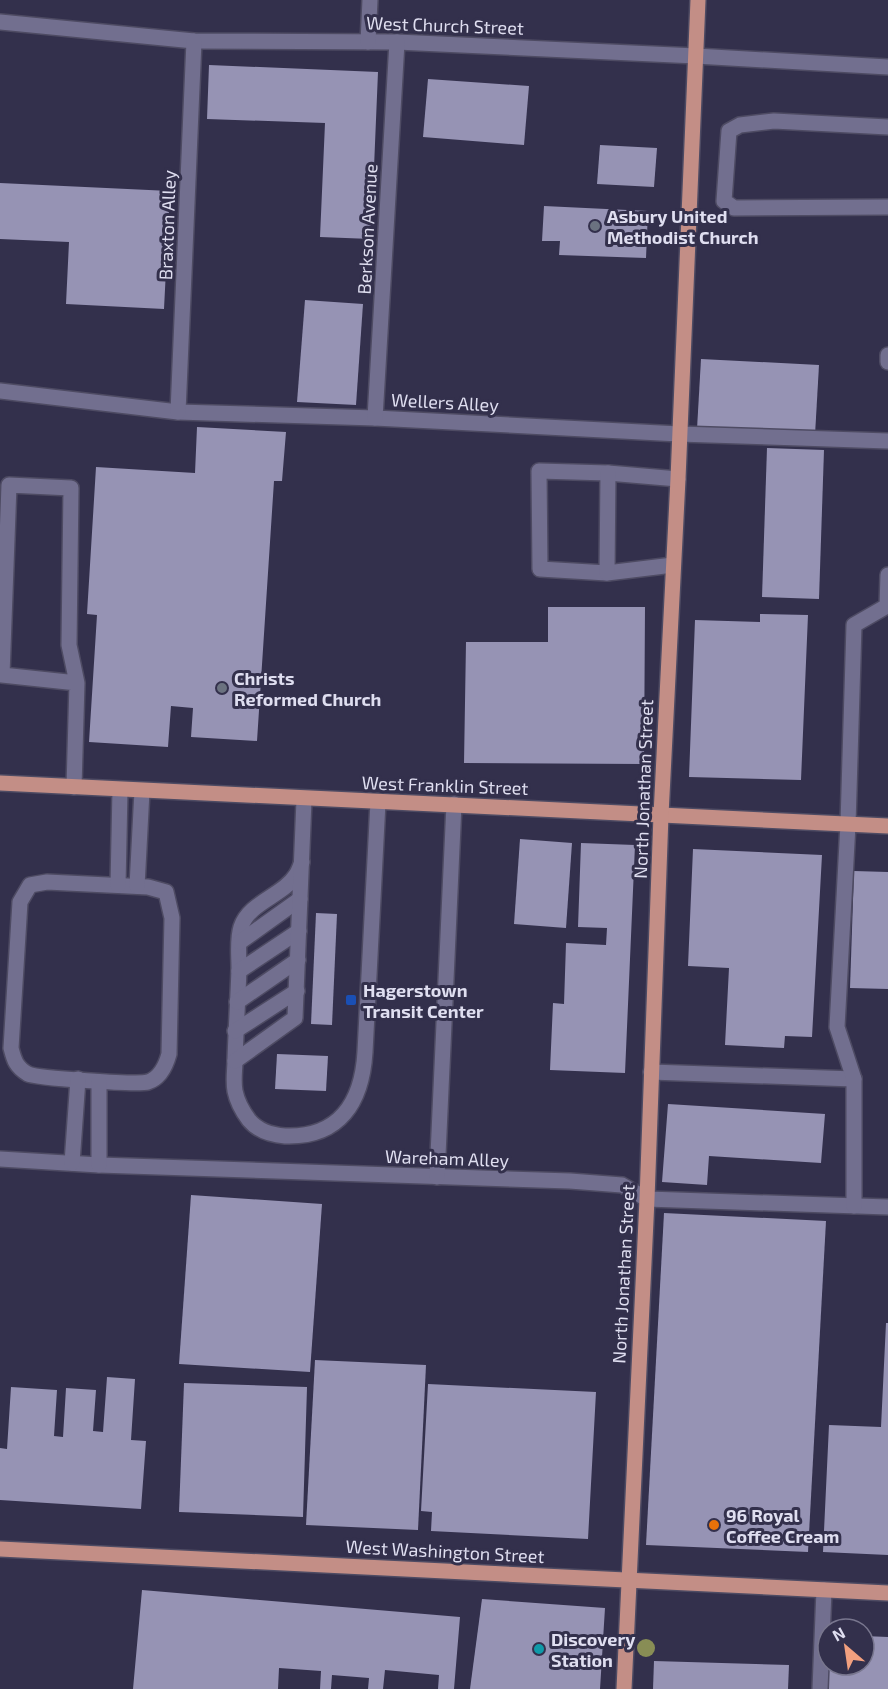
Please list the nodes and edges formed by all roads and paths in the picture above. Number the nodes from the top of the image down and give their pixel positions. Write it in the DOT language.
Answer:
graph roads {
  1 [pos="370,0"];
  2 [pos="698,0"];
  3 [pos="0,22"];
  4 [pos="194,41"];
  5 [pos="368,42"];
  6 [pos="397,42"];
  7 [pos="696,56"];
  8 [pos="888,67"];
  9 [pos="888,127"];
  10 [pos="888,207"];
  11 [pos="888,355"];
  12 [pos="888,362"];
  13 [pos="0,392"];
  14 [pos="178,412"];
  15 [pos="375,418"];
  16 [pos="679,434"];
  17 [pos="888,441"];
  18 [pos="608,473"];
  19 [pos="678,479"];
  20 [pos="673,565"];
  21 [pos="606,573"];
  22 [pos="888,575"];
  23 [pos="77,683"];
  24 [pos="0,783"];
  25 [pos="74,787"];
  26 [pos="120,790"];
  27 [pos="142,791"];
  28 [pos="304,800"];
  29 [pos="378,802"];
  30 [pos="454,804"];
  31 [pos="661,815"];
  32 [pos="848,824"];
  33 [pos="888,826"];
  34 [pos="302,862"];
  35 [pos="118,885"];
  36 [pos="137,886"];
  37 [pos="300,899"];
  38 [pos="299,931"];
  39 [pos="240,942"];
  40 [pos="298,960"];
  41 [pos="239,971"];
  42 [pos="297,991"];
  43 [pos="237,1002"];
  44 [pos="235,1031"];
  45 [pos="235,1060"];
  46 [pos="651,1072"];
  47 [pos="78,1079"];
  48 [pos="854,1079"];
  49 [pos="99,1082"];
  50 [pos="0,1159"];
  51 [pos="72,1163"];
  52 [pos="99,1165"];
  53 [pos="437,1177"];
  54 [pos="646,1199"];
  55 [pos="855,1206"];
  56 [pos="888,1208"];
  57 [pos="0,1549"];
  58 [pos="628,1579"];
  59 [pos="824,1590"];
  60 [pos="888,1593"];
  61 [pos="624,1689"];
  62 [pos="820,1689"];
  1 -- 5 [label="street"];
  2 -- 7 [label="main road, North Jonathan Street"];
  3 -- 4 [label="street, West Church Street"];
  4 -- 5 [label="street, West Church Street"];
  4 -- 14 [label="street, Braxton Alley"];
  5 -- 6 [label="street, West Church Street"];
  6 -- 7 [label="street, West Church Street"];
  6 -- 15 [label="street, Berkson Avenue"];
  7 -- 8 [label="street, West Church Street"];
  7 -- 16 [label="main road, North Jonathan Street"];
  9 -- 10 [label="street"];
  11 -- 12 [label="street"];
  13 -- 14 [label="street, Wellers Alley"];
  14 -- 15 [label="street, Wellers Alley"];
  15 -- 16 [label="street, Wellers Alley"];
  16 -- 17 [label="street, Wellers Alley"];
  16 -- 19 [label="main road, North Jonathan Street"];
  18 -- 19 [label="street"];
  18 -- 21 [label="street"];
  18 -- 21 [label="street"];
  19 -- 20 [label="main road, North Jonathan Street"];
  20 -- 21 [label="street"];
  20 -- 31 [label="main road, North Jonathan Street"];
  22 -- 32 [label="street"];
  23 -- 23 [label="street"];
  23 -- 25 [label="street"];
  24 -- 25 [label="main road, West Franklin Street"];
  25 -- 26 [label="main road, West Franklin Street"];
  26 -- 27 [label="main road, West Franklin Street"];
  26 -- 35 [label="street"];
  27 -- 28 [label="main road, West Franklin Street"];
  27 -- 36 [label="street"];
  28 -- 29 [label="main road, West Franklin Street"];
  28 -- 34 [label="street"];
  29 -- 30 [label="main road, West Franklin Street"];
  29 -- 45 [label="street"];
  30 -- 31 [label="main road, West Franklin Street"];
  30 -- 53 [label="street"];
  31 -- 32 [label="main road, West Franklin Street"];
  31 -- 46 [label="main road, North Jonathan Street"];
  32 -- 33 [label="main road, West Franklin Street"];
  32 -- 48 [label="street"];
  34 -- 37 [label="street"];
  34 -- 39 [label="street"];
  35 -- 36 [label="street"];
  35 -- 47 [label="street"];
  36 -- 49 [label="street"];
  37 -- 38 [label="street"];
  37 -- 39 [label="street"];
  38 -- 40 [label="street"];
  38 -- 41 [label="street"];
  39 -- 41 [label="street"];
  40 -- 42 [label="street"];
  40 -- 43 [label="street"];
  41 -- 43 [label="street"];
  42 -- 44 [label="street"];
  42 -- 45 [label="street"];
  43 -- 44 [label="street"];
  44 -- 45 [label="street"];
  46 -- 48 [label="street"];
  46 -- 54 [label="main road, North Jonathan Street"];
  47 -- 49 [label="street"];
  47 -- 51 [label="street"];
  48 -- 55 [label="street"];
  49 -- 52 [label="street"];
  50 -- 51 [label="street, Wareham Alley"];
  51 -- 52 [label="street, Wareham Alley"];
  52 -- 53 [label="street, Wareham Alley"];
  53 -- 54 [label="street, Wareham Alley"];
  54 -- 55 [label="street, Wareham Alley"];
  54 -- 58 [label="main road, North Jonathan Street"];
  55 -- 56 [label="street, Wareham Alley"];
  57 -- 58 [label="main road, West Washington Street"];
  58 -- 59 [label="main road, West Washington Street"];
  58 -- 61 [label="main road, North Jonathan Street"];
  59 -- 60 [label="main road, West Washington Street"];
  59 -- 62 [label="street"];
}
